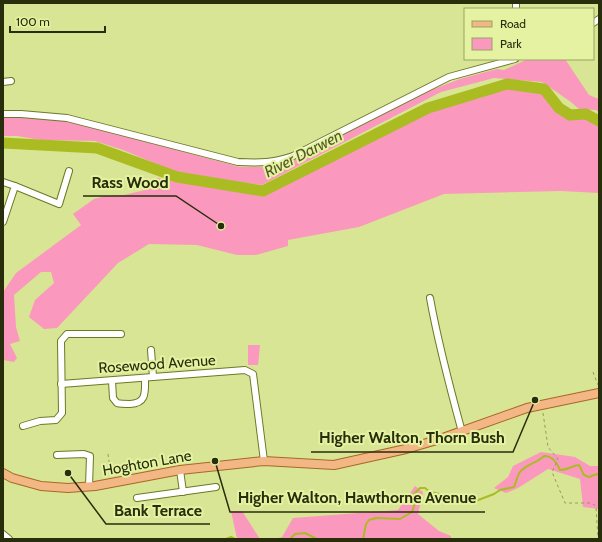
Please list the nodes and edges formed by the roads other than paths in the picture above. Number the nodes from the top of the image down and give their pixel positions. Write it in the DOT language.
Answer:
graph roads {
  1 [pos="511,60"];
  2 [pos="11,81"];
  3 [pos="3,82"];
  4 [pos="3,114"];
  5 [pos="69,171"];
  6 [pos="3,182"];
  7 [pos="15,186"];
  8 [pos="3,222"];
  9 [pos="430,298"];
  10 [pos="121,334"];
  11 [pos="151,350"];
  12 [pos="145,378"];
  13 [pos="153,378"];
  14 [pos="112,380"];
  15 [pos="61,384"];
  16 [pos="599,392"];
  17 [pos="23,426"];
  18 [pos="462,432"];
  19 [pos="57,456"];
  20 [pos="264,461"];
  21 [pos="180,470"];
  22 [pos="3,473"];
  23 [pos="89,486"];
  24 [pos="216,487"];
  25 [pos="184,492"];
  26 [pos="137,498"];
  27 [pos="3,534"];
  28 [pos="9,539"];
  1 -- 4 [label="street"];
  2 -- 3 [label="street"];
  5 -- 7 [label="street"];
  6 -- 7 [label="street"];
  7 -- 8 [label="street"];
  9 -- 18 [label="street"];
  10 -- 15 [label="street"];
  11 -- 13 [label="street"];
  12 -- 13 [label="street, Rosewood Avenue"];
  12 -- 14 [label="street, Rosewood Avenue"];
  12 -- 14 [label="street"];
  13 -- 20 [label="street, Rosewood Avenue"];
  14 -- 15 [label="street, Rosewood Avenue"];
  15 -- 17 [label="street"];
  16 -- 18 [label="main road, Hoghton Lane"];
  18 -- 20 [label="main road, Hoghton Lane"];
  19 -- 23 [label="street"];
  20 -- 21 [label="main road, Hoghton Lane"];
  21 -- 23 [label="main road, Hoghton Lane"];
  21 -- 25 [label="street"];
  22 -- 23 [label="main road, Hoghton Lane"];
  24 -- 25 [label="street"];
  25 -- 26 [label="street"];
  27 -- 28 [label="street"];
}
